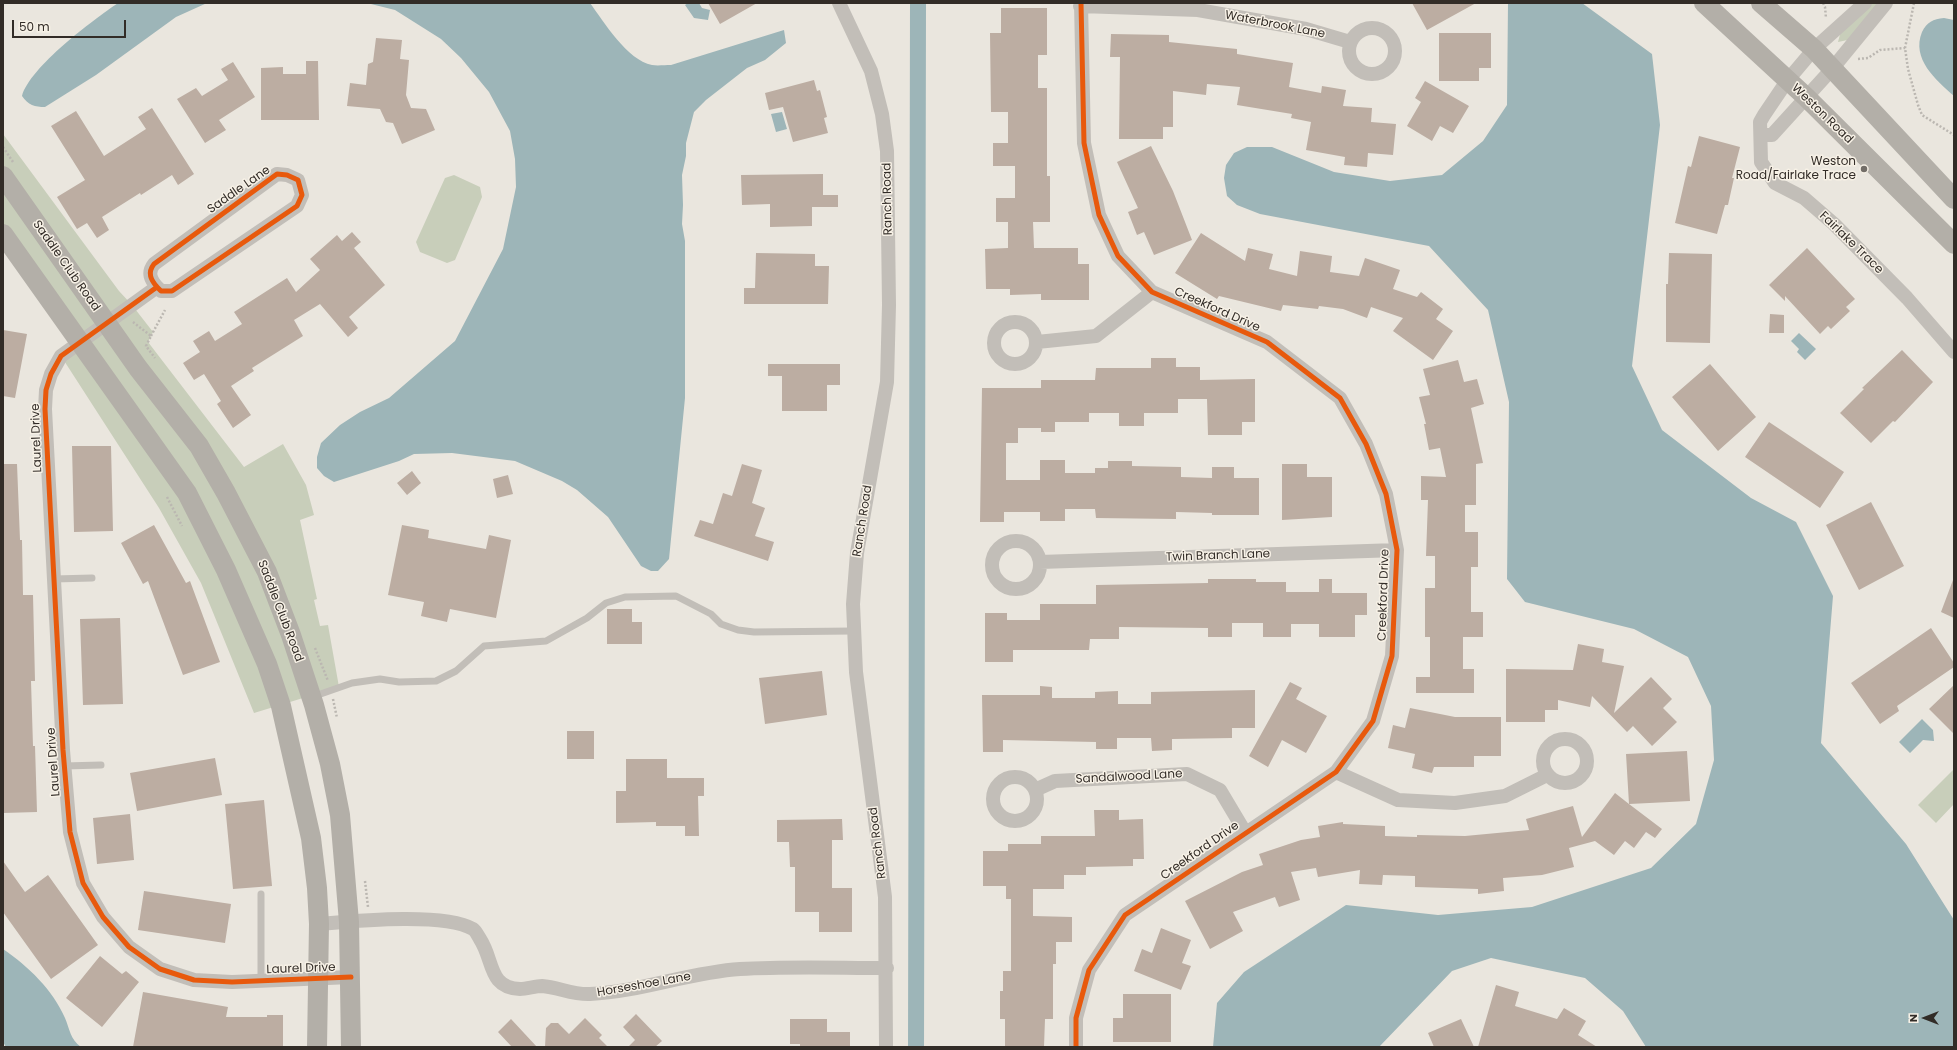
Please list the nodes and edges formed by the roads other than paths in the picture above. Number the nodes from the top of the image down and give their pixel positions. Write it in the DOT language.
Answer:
graph roads {
  1 [pos="839,3"];
  2 [pos="1704,3"];
  3 [pos="1761,3"];
  4 [pos="1886,3"];
  5 [pos="1080,5"];
  6 [pos="1857,5"];
  7 [pos="1350,42"];
  8 [pos="1814,49"];
  9 [pos="1832,68"];
  10 [pos="1787,81"];
  11 [pos="1806,97"];
  12 [pos="1762,135"];
  13 [pos="3,176"];
  14 [pos="1954,199"];
  15 [pos="3,234"];
  16 [pos="1954,244"];
  17 [pos="157,287"];
  18 [pos="1152,292"];
  19 [pos="107,324"];
  20 [pos="81,342"];
  21 [pos="1037,342"];
  22 [pos="1954,352"];
  23 [pos="1397,550"];
  24 [pos="1040,562"];
  25 [pos="92,578"];
  26 [pos="54,579"];
  27 [pos="853,631"];
  28 [pos="312,697"];
  29 [pos="101,765"];
  30 [pos="64,766"];
  31 [pos="1336,772"];
  32 [pos="1547,775"];
  33 [pos="1035,790"];
  34 [pos="1245,832"];
  35 [pos="261,894"];
  36 [pos="350,922"];
  37 [pos="319,924"];
  38 [pos="887,968"];
  39 [pos="351,977"];
  40 [pos="319,978"];
  41 [pos="261,981"];
  42 [pos="318,1047"];
  43 [pos="351,1047"];
  44 [pos="886,1047"];
  45 [pos="1076,1047"];
  1 -- 27 [label="street, Ranch Road"];
  2 -- 10 [label="street, Weston Road"];
  3 -- 8 [label="street"];
  4 -- 9 [label="street"];
  5 -- 7 [label="street, Waterbrook Lane"];
  5 -- 18 [label="street, Creekford Drive"];
  6 -- 8 [label="street, Fairlake Trace"];
  8 -- 9 [label="street"];
  8 -- 10 [label="street, Fairlake Trace"];
  9 -- 11 [label="street"];
  9 -- 14 [label="street"];
  10 -- 11 [label="street, Weston Road"];
  10 -- 12 [label="street, Fairlake Trace"];
  11 -- 12 [label="street"];
  11 -- 16 [label="street, Weston Road"];
  12 -- 22 [label="street, Fairlake Trace"];
  13 -- 19 [label="street, Saddle Club Road"];
  15 -- 20 [label="street"];
  17 -- 17 [label="street, Saddle Lane"];
  17 -- 19 [label="street"];
  18 -- 21 [label="street"];
  18 -- 23 [label="street, Creekford Drive"];
  19 -- 20 [label="street"];
  19 -- 28 [label="street, Saddle Club Road"];
  20 -- 26 [label="street, Laurel Drive"];
  20 -- 37 [label="street"];
  23 -- 24 [label="street, Twin Branch Lane"];
  23 -- 31 [label="street, Creekford Drive"];
  25 -- 26 [label="lane"];
  26 -- 30 [label="street, Laurel Drive"];
  27 -- 28 [label="lane"];
  27 -- 38 [label="street, Ranch Road"];
  28 -- 36 [label="street, Saddle Club Road"];
  29 -- 30 [label="lane"];
  30 -- 41 [label="street, Laurel Drive"];
  31 -- 32 [label="street"];
  31 -- 34 [label="street, Creekford Drive"];
  33 -- 34 [label="street, Sandalwood Lane"];
  34 -- 45 [label="street, Creekford Drive"];
  35 -- 41 [label="lane"];
  36 -- 37 [label="street, Horseshoe Lane"];
  36 -- 38 [label="street, Horseshoe Lane"];
  36 -- 39 [label="street, Saddle Club Road"];
  37 -- 40 [label="street"];
  38 -- 44 [label="street, Ranch Road"];
  39 -- 40 [label="street, Laurel Drive"];
  39 -- 43 [label="street, Saddle Club Road"];
  40 -- 41 [label="street, Laurel Drive"];
  40 -- 42 [label="street"];
}
